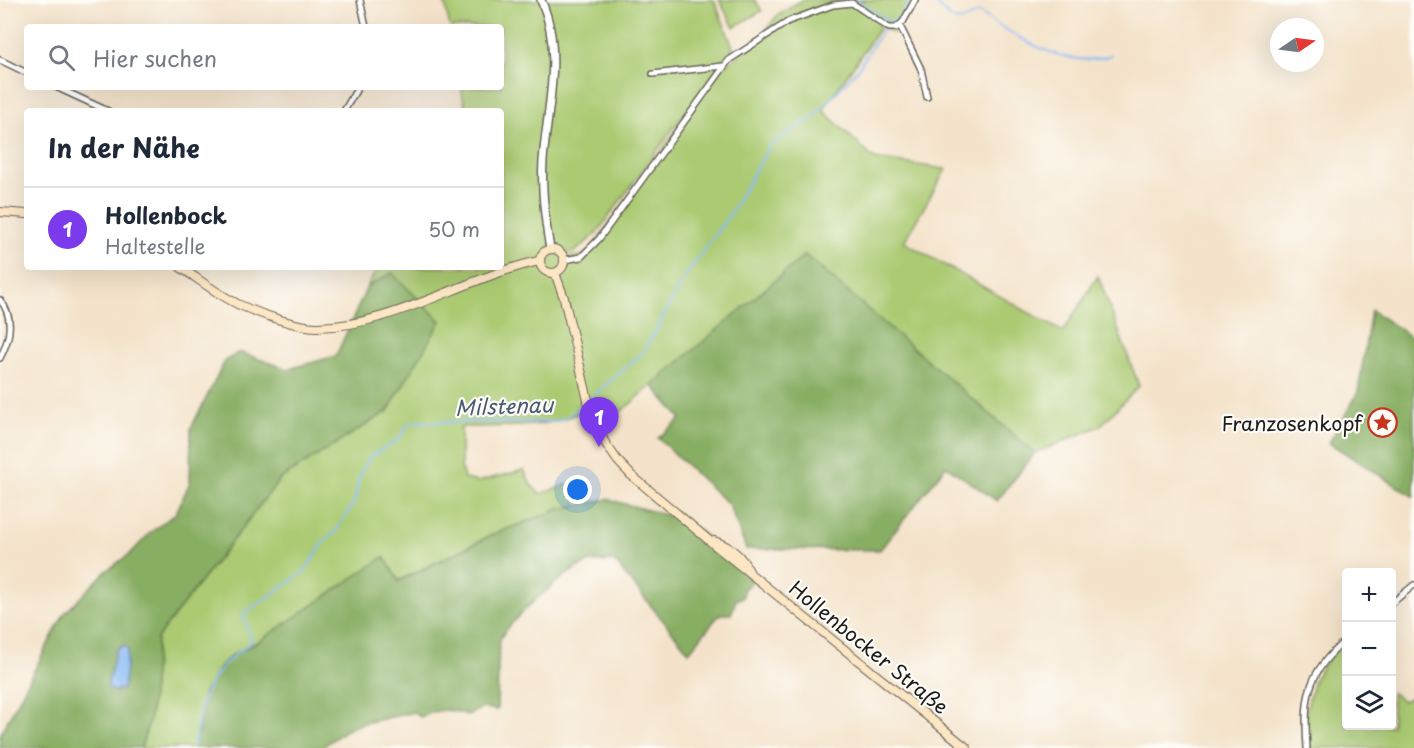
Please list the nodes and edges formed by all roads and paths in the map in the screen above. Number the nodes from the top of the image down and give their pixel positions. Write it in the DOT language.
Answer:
graph roads {
  1 [pos="360,0"];
  2 [pos="541,0"];
  3 [pos="915,0"];
  4 [pos="365,24"];
  5 [pos="900,26"];
  6 [pos="0,60"];
  7 [pos="723,66"];
  8 [pos="24,72"];
  9 [pos="653,74"];
  10 [pos="62,90"];
  11 [pos="356,90"];
  12 [pos="927,97"];
  13 [pos="102,108"];
  14 [pos="346,108"];
  15 [pos="0,212"];
  16 [pos="24,214"];
  17 [pos="550,249"];
  18 [pos="564,260"];
  19 [pos="539,261"];
  20 [pos="185,270"];
  21 [pos="504,270"];
  22 [pos="504,270"];
  23 [pos="555,273"];
  24 [pos="0,300"];
  25 [pos="0,358"];
  26 [pos="1414,585"];
  27 [pos="1396,600"];
  28 [pos="1342,645"];
  29 [pos="967,748"];
  30 [pos="1307,748"];
  1 -- 4 [label="street"];
  2 -- 17 [label="street"];
  3 -- 5 [label="street"];
  5 -- 7 [label="street"];
  5 -- 12 [label="street"];
  6 -- 8 [label="street"];
  7 -- 9 [label="street"];
  7 -- 18 [label="street"];
  10 -- 13 [label="street"];
  11 -- 14 [label="street"];
  15 -- 16 [label="main road"];
  17 -- 18 [label="main road"];
  17 -- 19 [label="main road"];
  18 -- 23 [label="main road"];
  19 -- 22 [label="main road"];
  19 -- 23 [label="main road"];
  20 -- 21 [label="main road"];
  23 -- 29 [label="main road, Hollenbocker Straße"];
  24 -- 25 [label="street"];
  26 -- 27 [label="street"];
  28 -- 30 [label="street"];
}
